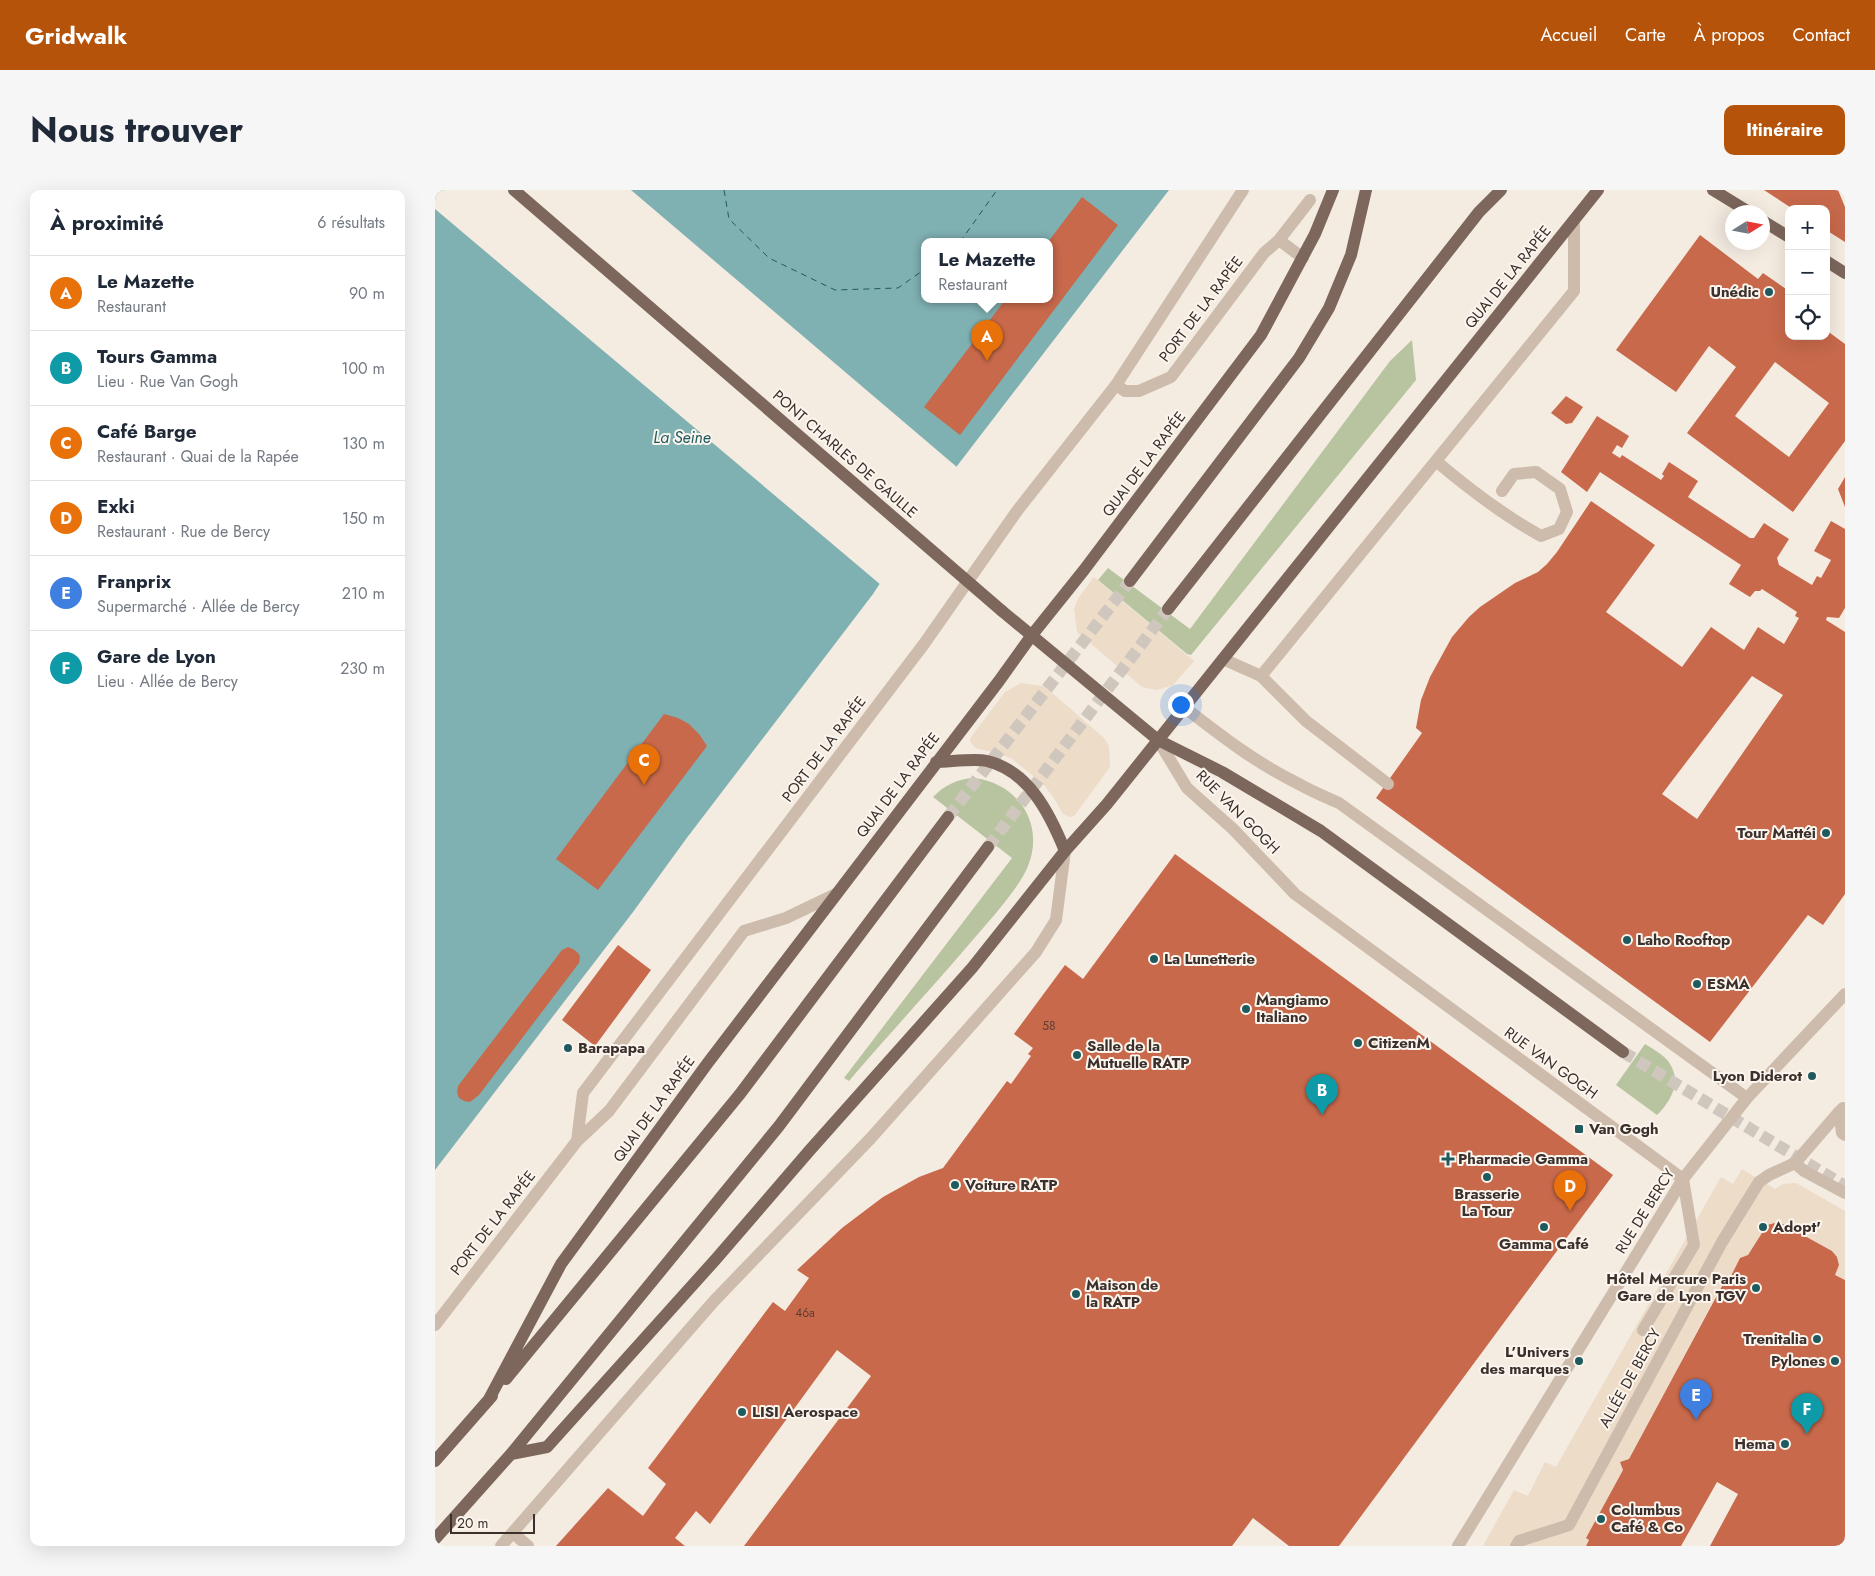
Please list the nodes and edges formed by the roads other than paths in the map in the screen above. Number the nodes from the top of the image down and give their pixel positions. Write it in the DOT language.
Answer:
graph roads {
  1 [pos="514,190"];
  2 [pos="1243,190"];
  3 [pos="1333,190"];
  4 [pos="1366,190"];
  5 [pos="1501,190"];
  6 [pos="1598,190"];
  7 [pos="1713,190"];
  8 [pos="1310,200"];
  9 [pos="1738,205"];
  10 [pos="1574,220"];
  11 [pos="1770,225"];
  12 [pos="1785,235"];
  13 [pos="1279,240"];
  14 [pos="1303,258"];
  15 [pos="1830,264"];
  16 [pos="1845,273"];
  17 [pos="1116,385"];
  18 [pos="1436,461"];
  19 [pos="1502,491"];
  20 [pos="1130,581"];
  21 [pos="1168,609"];
  22 [pos="1032,635"];
  23 [pos="1223,659"];
  24 [pos="1261,676"];
  25 [pos="1184,707"];
  26 [pos="1158,740"];
  27 [pos="936,762"];
  28 [pos="1388,784"];
  29 [pos="948,817"];
  30 [pos="988,847"];
  31 [pos="1065,851"];
  32 [pos="836,894"];
  33 [pos="1845,994"];
  34 [pos="1623,1052"];
  35 [pos="1747,1098"];
  36 [pos="1842,1110"];
  37 [pos="1845,1135"];
  38 [pos="577,1141"];
  39 [pos="1795,1163"];
  40 [pos="1683,1179"];
  41 [pos="1845,1193"];
  42 [pos="435,1326"];
  43 [pos="1643,1330"];
  44 [pos="488,1401"];
  45 [pos="511,1454"];
  46 [pos="435,1461"];
  47 [pos="513,1533"];
  48 [pos="435,1539"];
  49 [pos="501,1546"];
  50 [pos="528,1546"];
  51 [pos="1458,1546"];
  52 [pos="1516,1546"];
  1 -- 22 [label="main road, PONT CHARLES DE GAULLE, bridge"];
  2 -- 17 [label="street, PORT DE LA RAPÉE"];
  3 -- 14 [label="main road, QUAI DE LA RAPÉE"];
  4 -- 20 [label="main road"];
  5 -- 21 [label="main road"];
  6 -- 10 [label="main road, QUAI DE LA RAPÉE"];
  7 -- 9 [label="main road"];
  8 -- 13 [label="street, PORT DE LA RAPÉE"];
  10 -- 18 [label="street, QUAI DE LA RAPÉE"];
  10 -- 23 [label="main road, QUAI DE LA RAPÉE"];
  11 -- 12 [label="main road"];
  13 -- 14 [label="street"];
  13 -- 17 [label="street, PORT DE LA RAPÉE"];
  14 -- 22 [label="main road, QUAI DE LA RAPÉE"];
  15 -- 16 [label="main road"];
  17 -- 38 [label="street, PORT DE LA RAPÉE"];
  18 -- 19 [label="street"];
  18 -- 24 [label="street, QUAI DE LA RAPÉE"];
  22 -- 26 [label="main road, PONT CHARLES DE GAULLE"];
  22 -- 27 [label="main road, QUAI DE LA RAPÉE"];
  23 -- 24 [label="street"];
  23 -- 25 [label="main road, QUAI DE LA RAPÉE"];
  24 -- 28 [label="street"];
  25 -- 26 [label="main road, QUAI DE LA RAPÉE"];
  25 -- 35 [label="street"];
  26 -- 31 [label="main road, QUAI DE LA RAPÉE"];
  26 -- 34 [label="main road, RUE VAN GOGH"];
  26 -- 40 [label="street, RUE VAN GOGH"];
  27 -- 31 [label="main road"];
  27 -- 32 [label="main road, QUAI DE LA RAPÉE"];
  29 -- 44 [label="main road, QUAI DE LA RAPÉE"];
  30 -- 45 [label="main road"];
  31 -- 45 [label="main road, QUAI DE LA RAPÉE"];
  31 -- 47 [label="street"];
  32 -- 38 [label="street, PORT DE LA RAPÉE"];
  32 -- 44 [label="main road, QUAI DE LA RAPÉE"];
  33 -- 35 [label="street, RUE DE BERCY"];
  35 -- 40 [label="street, RUE DE BERCY"];
  36 -- 37 [label="street"];
  36 -- 39 [label="street"];
  38 -- 42 [label="street, PORT DE LA RAPÉE"];
  39 -- 41 [label="street"];
  39 -- 52 [label="street, ALLÉE DE BERCY"];
  40 -- 43 [label="street"];
  40 -- 51 [label="street, RUE DE BERCY"];
  44 -- 46 [label="main road, QUAI DE LA RAPÉE"];
  45 -- 48 [label="main road"];
  47 -- 49 [label="street"];
  47 -- 50 [label="street"];
}
